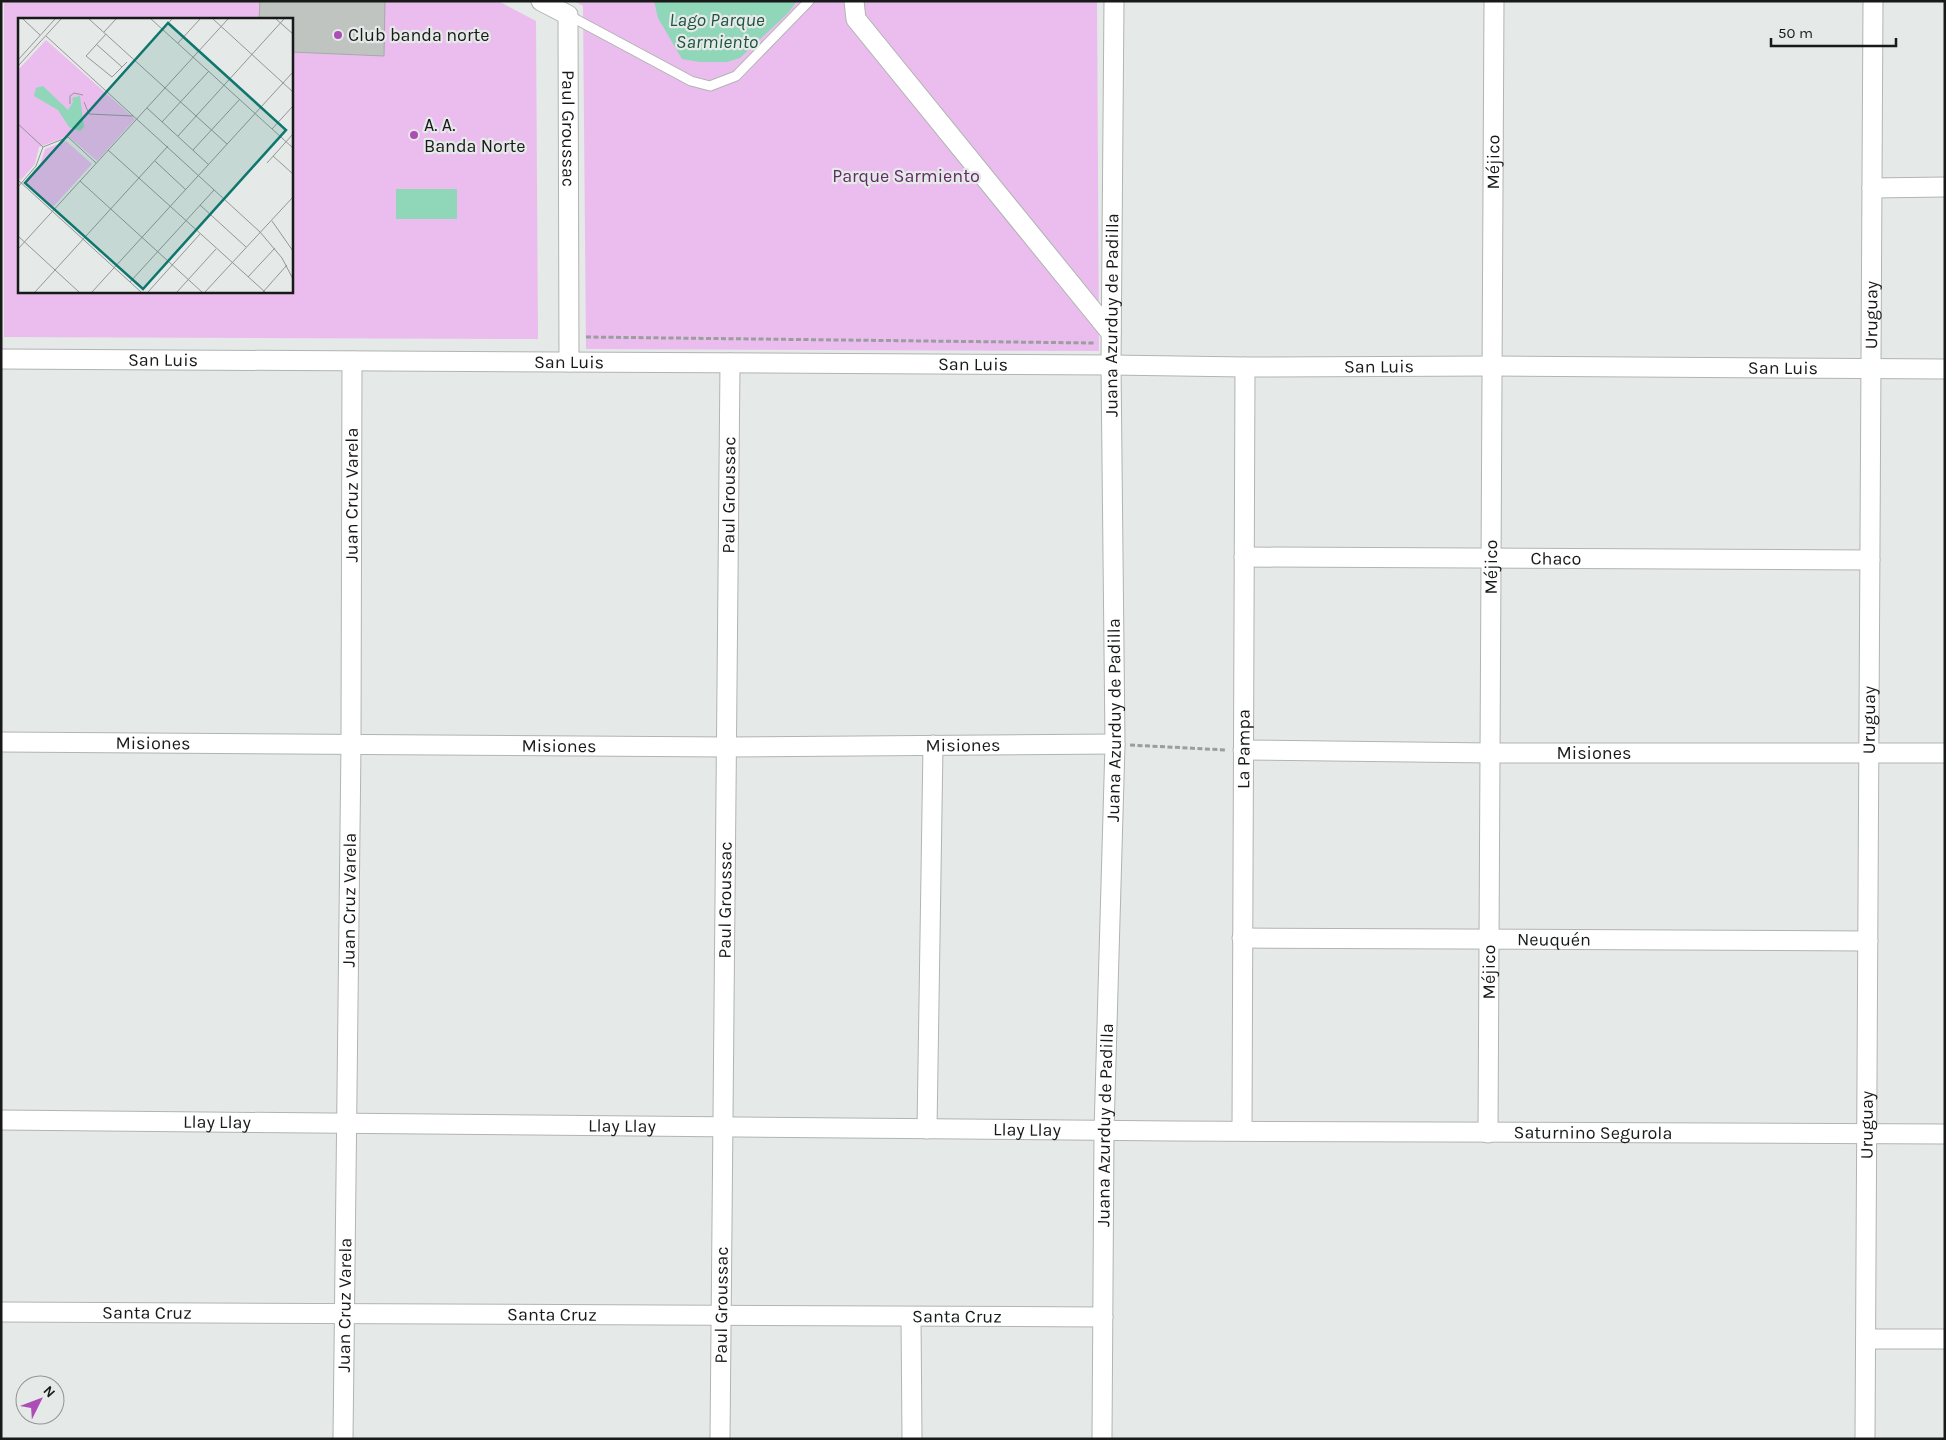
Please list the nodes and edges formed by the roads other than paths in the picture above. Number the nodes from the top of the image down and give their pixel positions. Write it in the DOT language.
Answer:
graph roads {
  1 [pos="541,1"];
  2 [pos="810,1"];
  3 [pos="854,1"];
  4 [pos="1114,1"];
  5 [pos="1494,1"];
  6 [pos="1873,1"];
  7 [pos="568,15"];
  8 [pos="1945,187"];
  9 [pos="1872,188"];
  10 [pos="1111,333"];
  11 [pos="1,359"];
  12 [pos="352,361"];
  13 [pos="569,362"];
  14 [pos="730,362"];
  15 [pos="1111,365"];
  16 [pos="1492,366"];
  17 [pos="1245,367"];
  18 [pos="1871,369"];
  19 [pos="1945,369"];
  20 [pos="1244,558"];
  21 [pos="1491,559"];
  22 [pos="1870,560"];
  23 [pos="1,742"];
  24 [pos="351,744"];
  25 [pos="1114,744"];
  26 [pos="933,745"];
  27 [pos="726,747"];
  28 [pos="1243,750"];
  29 [pos="1490,753"];
  30 [pos="1945,753"];
  31 [pos="1869,754"];
  32 [pos="1242,938"];
  33 [pos="1489,938"];
  34 [pos="1868,941"];
  35 [pos="1,1120"];
  36 [pos="347,1124"];
  37 [pos="723,1127"];
  38 [pos="927,1129"];
  39 [pos="1104,1131"];
  40 [pos="1242,1131"];
  41 [pos="1488,1132"];
  42 [pos="1867,1134"];
  43 [pos="1945,1134"];
  44 [pos="1,1312"];
  45 [pos="345,1313"];
  46 [pos="722,1315"];
  47 [pos="911,1317"];
  48 [pos="1102,1317"];
  49 [pos="1866,1339"];
  50 [pos="1945,1339"];
  51 [pos="343,1439"];
  52 [pos="720,1439"];
  53 [pos="912,1439"];
  54 [pos="1102,1439"];
  55 [pos="1865,1439"];
  1 -- 7 [label="street"];
  2 -- 7 [label="lane"];
  3 -- 10 [label="street"];
  4 -- 10 [label="street, Juana Azurduy de Padilla"];
  5 -- 16 [label="street, Méjico"];
  6 -- 9 [label="street, Uruguay"];
  7 -- 13 [label="street, Paul Groussac"];
  8 -- 9 [label="street"];
  9 -- 18 [label="street, Uruguay"];
  10 -- 15 [label="street, Juana Azurduy de Padilla"];
  11 -- 12 [label="street, San Luis"];
  12 -- 13 [label="street, San Luis"];
  12 -- 24 [label="street, Juan Cruz Varela"];
  13 -- 14 [label="street, San Luis"];
  14 -- 15 [label="street, San Luis"];
  14 -- 27 [label="street, Paul Groussac"];
  15 -- 17 [label="street, San Luis"];
  15 -- 25 [label="street, Juana Azurduy de Padilla"];
  16 -- 17 [label="street, San Luis"];
  16 -- 18 [label="street, San Luis"];
  16 -- 21 [label="street, Méjico"];
  17 -- 20 [label="street, La Pampa"];
  18 -- 19 [label="street, San Luis"];
  18 -- 22 [label="street, Uruguay"];
  20 -- 21 [label="street, Chaco"];
  20 -- 28 [label="street, La Pampa"];
  21 -- 22 [label="street, Chaco"];
  21 -- 29 [label="street, Méjico"];
  22 -- 31 [label="street, Uruguay"];
  23 -- 24 [label="street, Misiones"];
  24 -- 27 [label="street, Misiones"];
  24 -- 36 [label="street, Juan Cruz Varela"];
  25 -- 26 [label="street, Misiones"];
  25 -- 39 [label="street, Juana Azurduy de Padilla"];
  26 -- 27 [label="street, Misiones"];
  26 -- 38 [label="street"];
  27 -- 37 [label="street, Paul Groussac"];
  28 -- 29 [label="street, Misiones"];
  28 -- 32 [label="street, La Pampa"];
  29 -- 31 [label="street, Misiones"];
  29 -- 33 [label="street, Méjico"];
  30 -- 31 [label="street, Misiones"];
  31 -- 34 [label="street, Uruguay"];
  32 -- 33 [label="street, Neuquén"];
  32 -- 40 [label="street, La Pampa"];
  33 -- 34 [label="street, Neuquén"];
  33 -- 41 [label="street, Méjico"];
  34 -- 42 [label="street, Uruguay"];
  35 -- 36 [label="street, Llay Llay"];
  36 -- 37 [label="street, Llay Llay"];
  36 -- 45 [label="street, Juan Cruz Varela"];
  37 -- 38 [label="street, Llay Llay"];
  37 -- 46 [label="street, Paul Groussac"];
  38 -- 39 [label="street, Llay Llay"];
  39 -- 40 [label="street, Llay Llay"];
  39 -- 48 [label="street, Juana Azurduy de Padilla"];
  40 -- 41 [label="street, Saturnino Segurola"];
  41 -- 42 [label="street, Saturnino Segurola"];
  42 -- 43 [label="street, Saturnino Segurola"];
  42 -- 49 [label="street, Uruguay"];
  44 -- 45 [label="street, Santa Cruz"];
  45 -- 46 [label="street, Santa Cruz"];
  45 -- 51 [label="street, Juan Cruz Varela"];
  46 -- 47 [label="street, Santa Cruz"];
  46 -- 52 [label="street, Paul Groussac"];
  47 -- 48 [label="street, Santa Cruz"];
  47 -- 53 [label="street"];
  48 -- 54 [label="street, Juana Azurduy de Padilla"];
  49 -- 50 [label="street"];
  49 -- 55 [label="street, Uruguay"];
}
